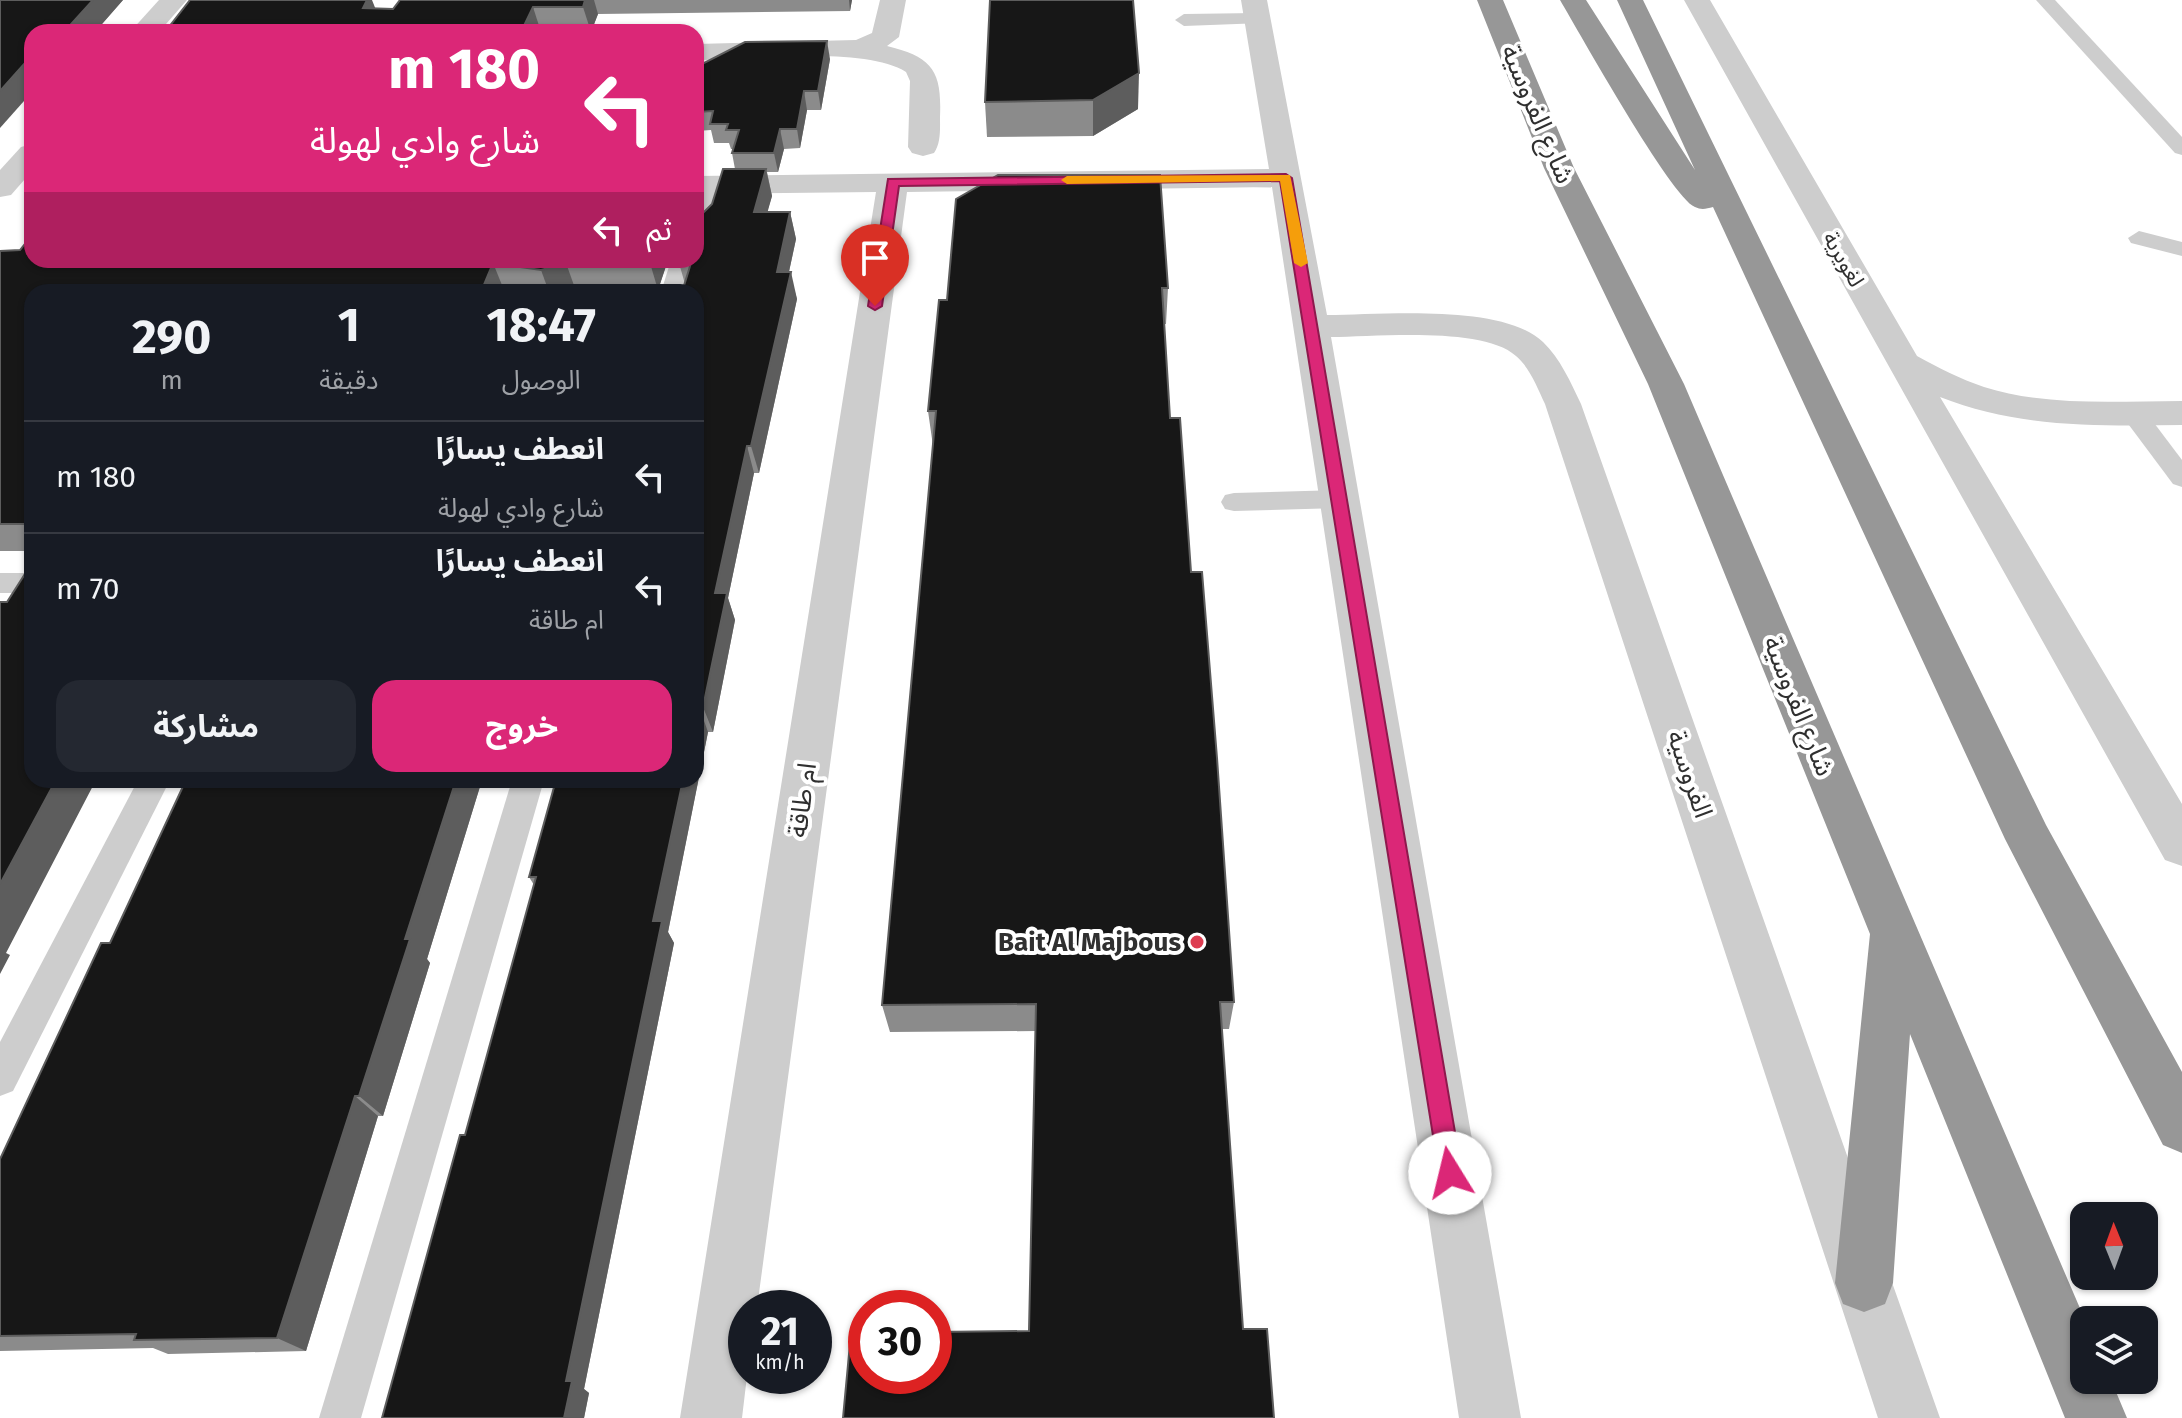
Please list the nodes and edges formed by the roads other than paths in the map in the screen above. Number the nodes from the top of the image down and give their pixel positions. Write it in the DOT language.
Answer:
graph roads {
  1 [pos="174,0"];
  2 [pos="893,0"];
  3 [pos="1490,0"];
  4 [pos="1573,0"];
  5 [pos="1630,0"];
  6 [pos="1697,0"];
  7 [pos="2045,0"];
  8 [pos="1255,10"];
  9 [pos="1184,20"];
  10 [pos="152,24"];
  11 [pos="861,48"];
  12 [pos="704,52"];
  13 [pos="923,147"];
  14 [pos="2182,149"];
  15 [pos="24,162"];
  16 [pos="1286,178"];
  17 [pos="893,182"];
  18 [pos="706,185"];
  19 [pos="0,190"];
  20 [pos="24,192"];
  21 [pos="704,231"];
  22 [pos="2139,238"];
  23 [pos="2182,249"];
  24 [pos="1753,265"];
  25 [pos="1312,326"];
  26 [pos="1904,364"];
  27 [pos="2072,413"];
  28 [pos="2133,413"];
  29 [pos="2182,413"];
  30 [pos="1962,467"];
  31 [pos="2182,478"];
  32 [pos="1340,499"];
  33 [pos="1234,502"];
  34 [pos="0,583"];
  35 [pos="24,583"];
  36 [pos="150,788"];
  37 [pos="526,788"];
  38 [pos="2182,846"];
  39 [pos="1893,935"];
  40 [pos="0,1079"];
  41 [pos="2182,1126"];
  42 [pos="1864,1283"];
  43 [pos="340,1418"];
  44 [pos="711,1418"];
  45 [pos="1490,1418"];
  46 [pos="1909,1418"];
  47 [pos="2096,1418"];
  1 -- 10 [label="street"];
  2 -- 11 [label="street"];
  3 -- 39 [label="highway, شارع الفروسية"];
  4 -- 24 [label="highway"];
  5 -- 24 [label="highway"];
  6 -- 26 [label="street, لغويرية"];
  7 -- 14 [label="lane"];
  8 -- 9 [label="lane"];
  8 -- 16 [label="street"];
  11 -- 12 [label="street"];
  11 -- 13 [label="street"];
  15 -- 19 [label="street"];
  16 -- 17 [label="street"];
  16 -- 25 [label="street"];
  17 -- 18 [label="street"];
  17 -- 44 [label="street, ام طاقة"];
  18 -- 21 [label="lane"];
  19 -- 20 [label="street"];
  22 -- 23 [label="lane"];
  24 -- 41 [label="highway"];
  25 -- 32 [label="street"];
  25 -- 42 [label="street, الفروسية"];
  26 -- 27 [label="street"];
  26 -- 30 [label="street"];
  27 -- 28 [label="street"];
  27 -- 30 [label="street"];
  28 -- 29 [label="street"];
  28 -- 31 [label="lane"];
  30 -- 38 [label="street"];
  32 -- 33 [label="lane"];
  32 -- 45 [label="street"];
  34 -- 35 [label="lane"];
  36 -- 40 [label="lane"];
  37 -- 43 [label="lane"];
  39 -- 42 [label="highway"];
  39 -- 47 [label="highway, شارع الفروسية"];
  42 -- 46 [label="street, الفروسية"];
}
